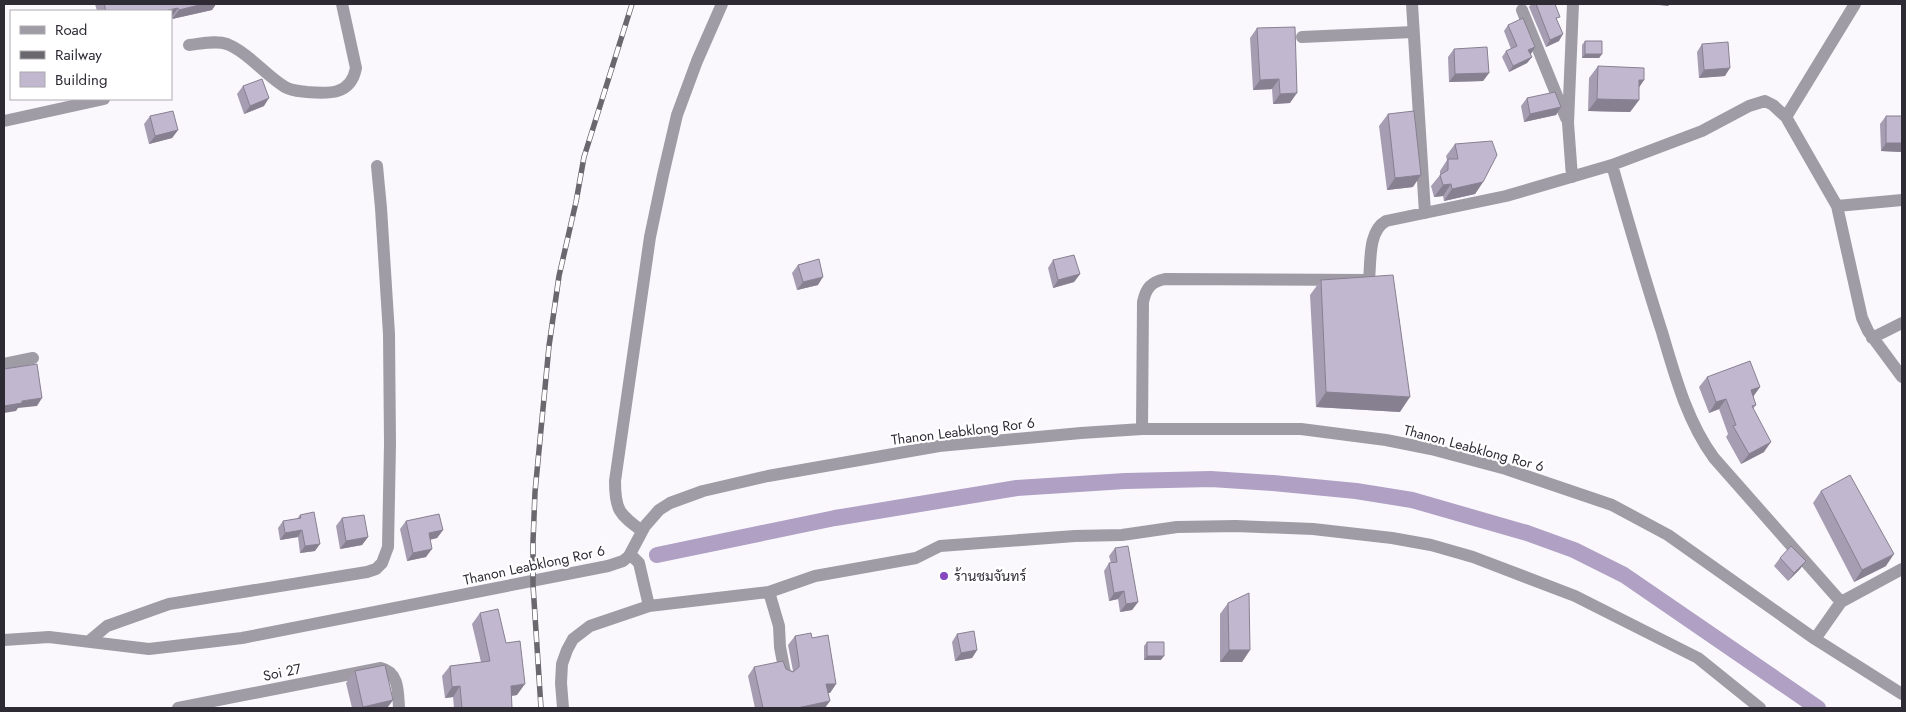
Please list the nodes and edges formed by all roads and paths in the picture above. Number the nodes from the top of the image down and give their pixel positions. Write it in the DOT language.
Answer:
graph roads {
  1 [pos="342,4"];
  2 [pos="722,4"];
  3 [pos="1412,4"];
  4 [pos="1573,4"];
  5 [pos="1855,4"];
  6 [pos="1522,10"];
  7 [pos="1413,32"];
  8 [pos="1302,37"];
  9 [pos="189,45"];
  10 [pos="99,100"];
  11 [pos="1786,116"];
  12 [pos="4,121"];
  13 [pos="1568,123"];
  14 [pos="1612,165"];
  15 [pos="377,166"];
  16 [pos="1572,177"];
  17 [pos="1902,200"];
  18 [pos="1837,206"];
  19 [pos="1425,213"];
  20 [pos="1902,323"];
  21 [pos="1872,338"];
  22 [pos="33,358"];
  23 [pos="4,364"];
  24 [pos="1902,377"];
  25 [pos="1142,429"];
  26 [pos="642,531"];
  27 [pos="630,554"];
  28 [pos="1902,569"];
  29 [pos="769,592"];
  30 [pos="1841,602"];
  31 [pos="649,606"];
  32 [pos="1815,638"];
  33 [pos="4,640"];
  34 [pos="88,642"];
  35 [pos="785,673"];
  36 [pos="1900,689"];
  37 [pos="178,708"];
  38 [pos="399,708"];
  39 [pos="562,708"];
  40 [pos="1760,708"];
  1 -- 9 [label="street"];
  2 -- 26 [label="street"];
  3 -- 7 [label="street"];
  4 -- 13 [label="street"];
  5 -- 11 [label="street"];
  6 -- 13 [label="street"];
  7 -- 8 [label="street"];
  7 -- 19 [label="street"];
  10 -- 12 [label="street"];
  11 -- 14 [label="street"];
  11 -- 18 [label="street"];
  13 -- 16 [label="street"];
  14 -- 16 [label="street"];
  14 -- 30 [label="street"];
  15 -- 34 [label="street"];
  16 -- 19 [label="street"];
  17 -- 18 [label="street"];
  18 -- 21 [label="street"];
  19 -- 25 [label="street"];
  20 -- 21 [label="street"];
  21 -- 24 [label="street"];
  22 -- 23 [label="street"];
  25 -- 26 [label="street, Thanon Leabklong Ror 6"];
  25 -- 32 [label="street, Thanon Leabklong Ror 6"];
  26 -- 27 [label="street, Thanon Leabklong Ror 6"];
  27 -- 31 [label="street"];
  27 -- 34 [label="street, Thanon Leabklong Ror 6"];
  28 -- 30 [label="street"];
  29 -- 31 [label="street"];
  29 -- 35 [label="street"];
  29 -- 40 [label="street"];
  30 -- 32 [label="street"];
  31 -- 39 [label="street"];
  32 -- 36 [label="street, Thanon Leabklong Ror 6"];
  33 -- 34 [label="street, Thanon Leabklong Ror 6"];
  37 -- 38 [label="street, Soi 27"];
}
